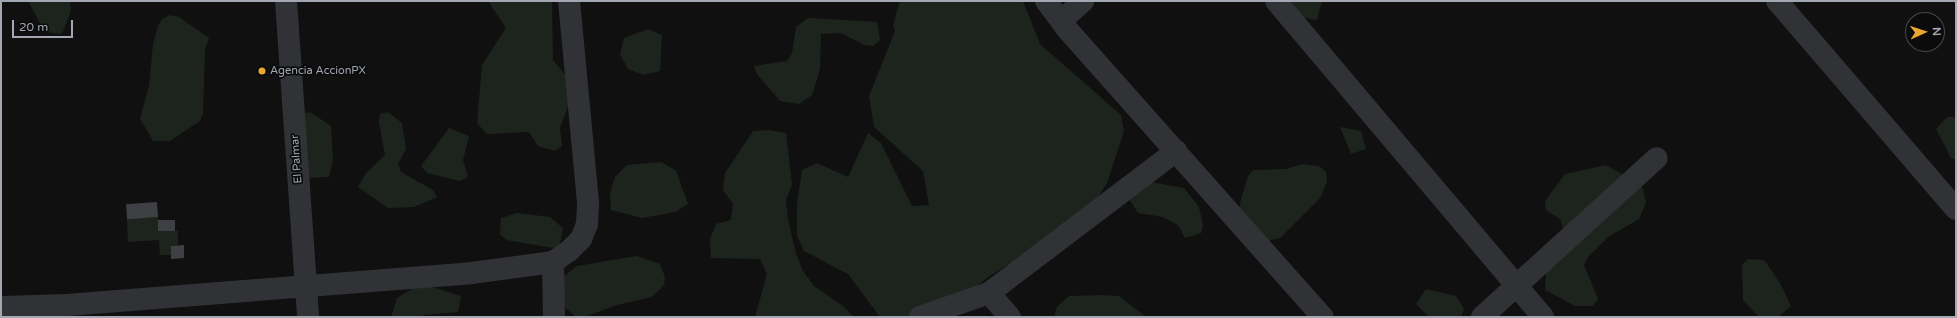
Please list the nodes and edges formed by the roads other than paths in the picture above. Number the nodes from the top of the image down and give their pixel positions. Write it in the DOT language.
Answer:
graph roads {
  1 [pos="286,1"];
  2 [pos="569,1"];
  3 [pos="1046,1"];
  4 [pos="1084,1"];
  5 [pos="1276,1"];
  6 [pos="1782,3"];
  7 [pos="1061,21"];
  8 [pos="1176,152"];
  9 [pos="1657,158"];
  10 [pos="1956,209"];
  11 [pos="552,262"];
  12 [pos="306,285"];
  13 [pos="1518,285"];
  14 [pos="989,293"];
  15 [pos="1,307"];
  16 [pos="83,310"];
  17 [pos="308,317"];
  18 [pos="554,317"];
  19 [pos="920,317"];
  20 [pos="1010,317"];
  21 [pos="1323,317"];
  22 [pos="1482,317"];
  23 [pos="1543,317"];
  1 -- 12 [label="street, El Palmar"];
  2 -- 11 [label="street"];
  3 -- 7 [label="street"];
  4 -- 7 [label="street"];
  5 -- 13 [label="street"];
  6 -- 10 [label="street"];
  7 -- 8 [label="street"];
  8 -- 14 [label="street"];
  8 -- 21 [label="street"];
  9 -- 13 [label="street"];
  11 -- 12 [label="street"];
  11 -- 18 [label="street"];
  12 -- 16 [label="street"];
  12 -- 17 [label="street, El Palmar"];
  13 -- 22 [label="street"];
  13 -- 23 [label="street"];
  14 -- 19 [label="street"];
  14 -- 20 [label="street"];
  15 -- 16 [label="street"];
}
